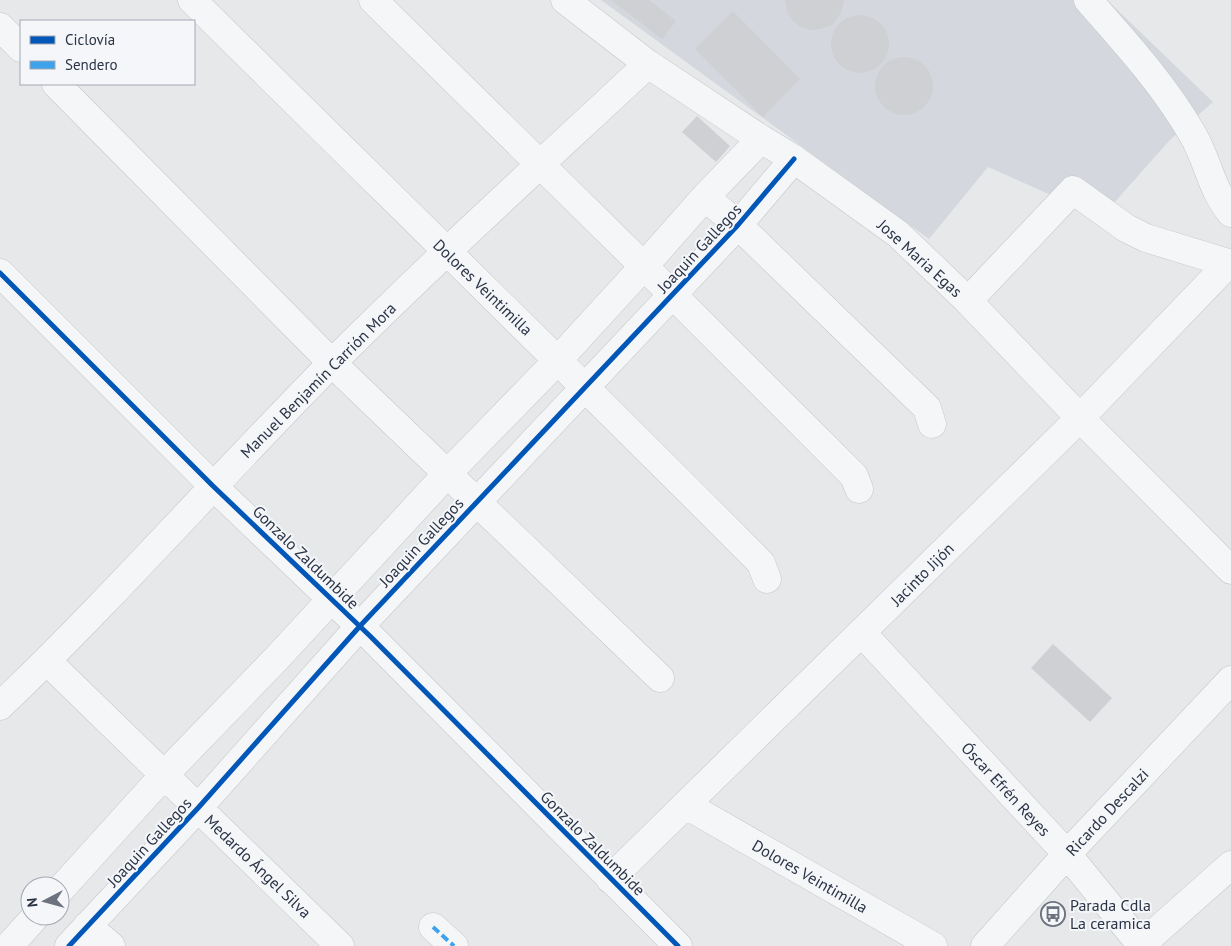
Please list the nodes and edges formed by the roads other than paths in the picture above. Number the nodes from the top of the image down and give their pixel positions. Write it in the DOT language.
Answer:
graph roads {
  1 [pos="192,0"];
  2 [pos="373,0"];
  3 [pos="565,0"];
  4 [pos="1088,0"];
  5 [pos="0,27"];
  6 [pos="20,47"];
  7 [pos="648,64"];
  8 [pos="57,85"];
  9 [pos="760,140"];
  10 [pos="794,159"];
  11 [pos="539,165"];
  12 [pos="705,197"];
  13 [pos="1231,213"];
  14 [pos="738,225"];
  15 [pos="447,252"];
  16 [pos="1229,264"];
  17 [pos="644,266"];
  18 [pos="0,273"];
  19 [pos="672,294"];
  20 [pos="968,301"];
  21 [pos="558,360"];
  22 [pos="332,363"];
  23 [pos="586,387"];
  24 [pos="1080,418"];
  25 [pos="932,424"];
  26 [pos="447,474"];
  27 [pos="213,486"];
  28 [pos="859,489"];
  29 [pos="476,501"];
  30 [pos="1231,570"];
  31 [pos="767,579"];
  32 [pos="331,598"];
  33 [pos="360,626"];
  34 [pos="862,633"];
  35 [pos="47,661"];
  36 [pos="660,678"];
  37 [pos="1231,680"];
  38 [pos="0,706"];
  39 [pos="164,775"];
  40 [pos="686,805"];
  41 [pos="198,808"];
  42 [pos="1067,854"];
  43 [pos="1231,865"];
  44 [pos="70,879"];
  45 [pos="610,879"];
  46 [pos="27,926"];
  47 [pos="87,926"];
  48 [pos="433,927"];
  49 [pos="9,946"];
  50 [pos="69,946"];
  51 [pos="111,946"];
  52 [pos="340,946"];
  53 [pos="454,946"];
  54 [pos="678,946"];
  55 [pos="933,946"];
  56 [pos="985,946"];
  1 -- 15 [label="street, Dolores Veintimilla"];
  2 -- 11 [label="street"];
  3 -- 7 [label="street, Jose Maria Egas"];
  4 -- 13 [label="street"];
  5 -- 6 [label="street"];
  7 -- 9 [label="street, Jose Maria Egas"];
  7 -- 11 [label="street, Manuel Benjamín Carrión Mora"];
  8 -- 22 [label="street"];
  9 -- 10 [label="street, Jose Maria Egas"];
  9 -- 12 [label="street"];
  10 -- 14 [label="street, Joaquin Gallegos"];
  10 -- 20 [label="street, Jose Maria Egas"];
  11 -- 15 [label="street, Manuel Benjamín Carrión Mora"];
  11 -- 17 [label="street"];
  12 -- 14 [label="street"];
  12 -- 17 [label="street"];
  14 -- 19 [label="street, Joaquin Gallegos"];
  14 -- 25 [label="street"];
  15 -- 21 [label="street, Dolores Veintimilla"];
  15 -- 22 [label="street, Manuel Benjamín Carrión Mora"];
  16 -- 20 [label="street"];
  16 -- 24 [label="street, Jacinto Jijón"];
  17 -- 19 [label="street"];
  17 -- 21 [label="street"];
  18 -- 27 [label="street, Gonzalo Zaldumbide"];
  19 -- 23 [label="street, Joaquin Gallegos"];
  19 -- 28 [label="street"];
  20 -- 24 [label="street, Jose Maria Egas"];
  21 -- 23 [label="street, Dolores Veintimilla"];
  21 -- 26 [label="street"];
  22 -- 26 [label="street"];
  22 -- 27 [label="street, Manuel Benjamín Carrión Mora"];
  23 -- 29 [label="street, Joaquin Gallegos"];
  23 -- 31 [label="street, Dolores Veintimilla"];
  24 -- 30 [label="street, Jose Maria Egas"];
  24 -- 34 [label="street, Jacinto Jijón"];
  26 -- 29 [label="street"];
  26 -- 32 [label="street"];
  27 -- 32 [label="street, Gonzalo Zaldumbide"];
  27 -- 35 [label="street, Manuel Benjamín Carrión Mora"];
  29 -- 33 [label="street, Joaquin Gallegos"];
  29 -- 36 [label="street"];
  32 -- 33 [label="street, Gonzalo Zaldumbide"];
  32 -- 39 [label="street"];
  33 -- 41 [label="street, Joaquin Gallegos"];
  33 -- 45 [label="street, Gonzalo Zaldumbide"];
  34 -- 40 [label="street, Jacinto Jijón"];
  34 -- 42 [label="street, Óscar Efrén Reyes"];
  35 -- 38 [label="street, Manuel Benjamín Carrión Mora"];
  35 -- 39 [label="street, Medardo Ángel Silva"];
  37 -- 42 [label="street, Ricardo Descalzi"];
  39 -- 41 [label="street, Medardo Ángel Silva"];
  39 -- 44 [label="street"];
  40 -- 45 [label="street, Jacinto Jijón"];
  40 -- 55 [label="street, Dolores Veintimilla"];
  41 -- 47 [label="street, Joaquin Gallegos"];
  41 -- 52 [label="street, Medardo Ángel Silva"];
  42 -- 43 [label="street, Óscar Efrén Reyes"];
  42 -- 56 [label="street, Ricardo Descalzi"];
  45 -- 54 [label="street, Gonzalo Zaldumbide"];
  46 -- 49 [label="street"];
  47 -- 50 [label="street, Joaquin Gallegos"];
  47 -- 51 [label="street"];
  48 -- 53 [label="street"];
}
